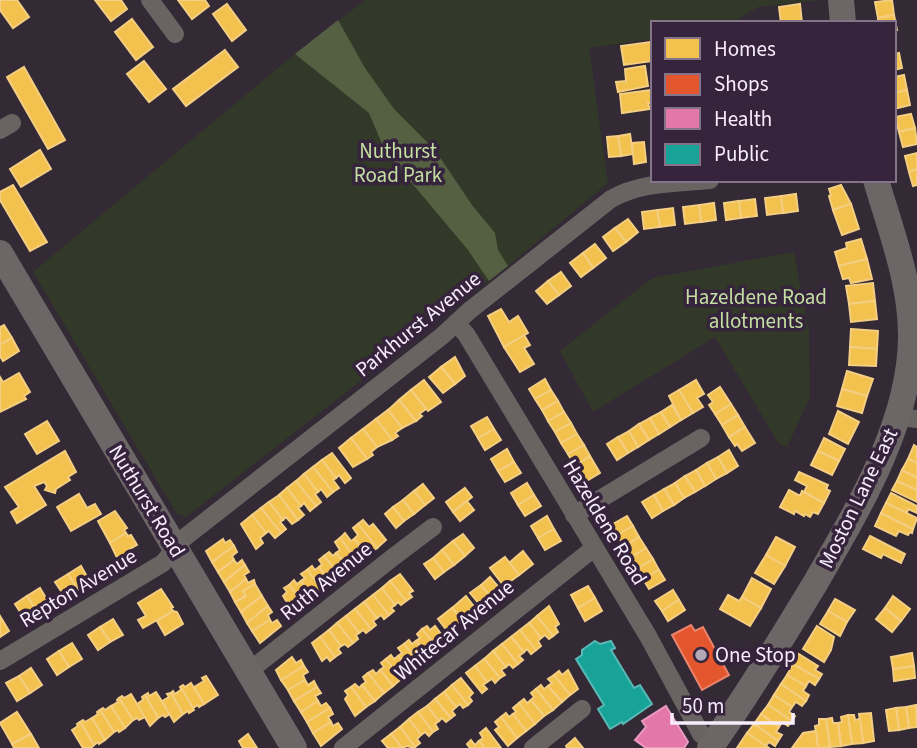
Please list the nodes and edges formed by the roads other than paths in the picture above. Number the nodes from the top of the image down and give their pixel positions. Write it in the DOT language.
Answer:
graph roads {
  1 [pos="150,0"];
  2 [pos="841,0"];
  3 [pos="844,21"];
  4 [pos="175,34"];
  5 [pos="690,182"];
  6 [pos="877,182"];
  7 [pos="0,253"];
  8 [pos="456,323"];
  9 [pos="907,418"];
  10 [pos="701,438"];
  11 [pos="574,515"];
  12 [pos="433,527"];
  13 [pos="594,548"];
  14 [pos="176,550"];
  15 [pos="0,661"];
  16 [pos="247,670"];
  17 [pos="582,709"];
  18 [pos="711,746"];
  19 [pos="294,748"];
  20 [pos="343,748"];
  21 [pos="533,748"];
  1 -- 4 [label="street"];
  2 -- 3 [label="street"];
  5 -- 8 [label="street, Parkhurst Avenue"];
  6 -- 9 [label="street, Moston Lane East"];
  7 -- 14 [label="street, Nuthurst Road"];
  8 -- 11 [label="street, Hazeldene Road"];
  8 -- 14 [label="street, Parkhurst Avenue"];
  9 -- 18 [label="street, Moston Lane East"];
  10 -- 11 [label="street"];
  11 -- 13 [label="street, Hazeldene Road"];
  12 -- 16 [label="street, Ruth Avenue"];
  13 -- 18 [label="street, Hazeldene Road"];
  13 -- 20 [label="street, Whitecar Avenue"];
  14 -- 15 [label="street, Repton Avenue"];
  14 -- 16 [label="street, Nuthurst Road"];
  16 -- 19 [label="street, Nuthurst Road"];
  17 -- 21 [label="street"];
}
